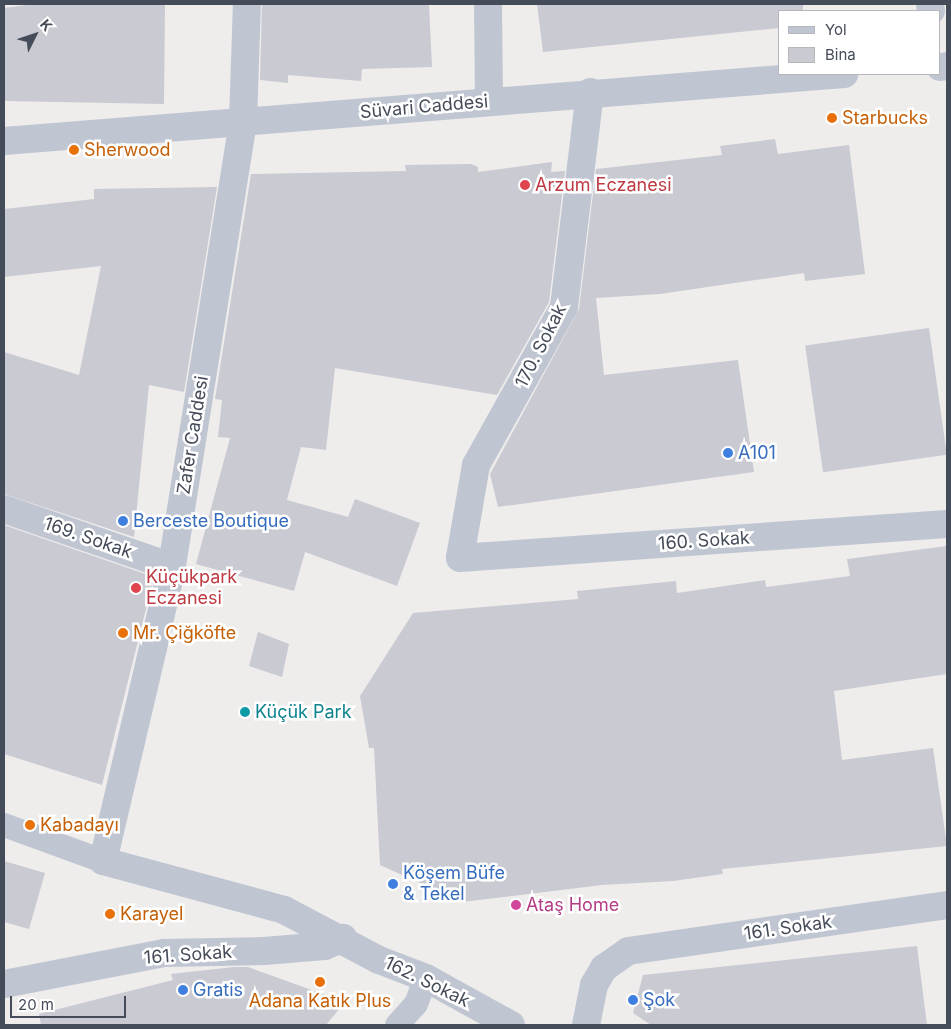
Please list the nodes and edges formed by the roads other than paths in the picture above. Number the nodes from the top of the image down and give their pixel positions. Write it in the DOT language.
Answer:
graph roads {
  1 [pos="246,4"];
  2 [pos="488,4"];
  3 [pos="830,75"];
  4 [pos="590,92"];
  5 [pos="489,102"];
  6 [pos="243,122"];
  7 [pos="4,141"];
  8 [pos="4,509"];
  9 [pos="947,524"];
  10 [pos="460,558"];
  11 [pos="172,568"];
  12 [pos="4,825"];
  13 [pos="103,861"];
  14 [pos="947,905"];
  15 [pos="343,938"];
  16 [pos="426,978"];
  17 [pos="4,984"];
  18 [pos="397,1025"];
  19 [pos="511,1025"];
  20 [pos="586,1025"];
  1 -- 6 [label="street, Zafer Caddesi"];
  2 -- 5 [label="street"];
  3 -- 4 [label="street, Süvari Caddesi"];
  4 -- 5 [label="street, Süvari Caddesi"];
  4 -- 10 [label="street, 170. Sokak"];
  5 -- 6 [label="street, Süvari Caddesi"];
  6 -- 7 [label="street, Süvari Caddesi"];
  6 -- 11 [label="street, Zafer Caddesi"];
  8 -- 11 [label="street, 169. Sokak"];
  9 -- 10 [label="street, 160. Sokak"];
  11 -- 13 [label="street, Zafer Caddesi"];
  12 -- 13 [label="street"];
  13 -- 15 [label="street, 162. Sokak"];
  14 -- 20 [label="street, 161. Sokak"];
  15 -- 16 [label="street, 162. Sokak"];
  15 -- 17 [label="street, 161. Sokak"];
  16 -- 18 [label="street"];
  16 -- 19 [label="street, 162. Sokak"];
}
